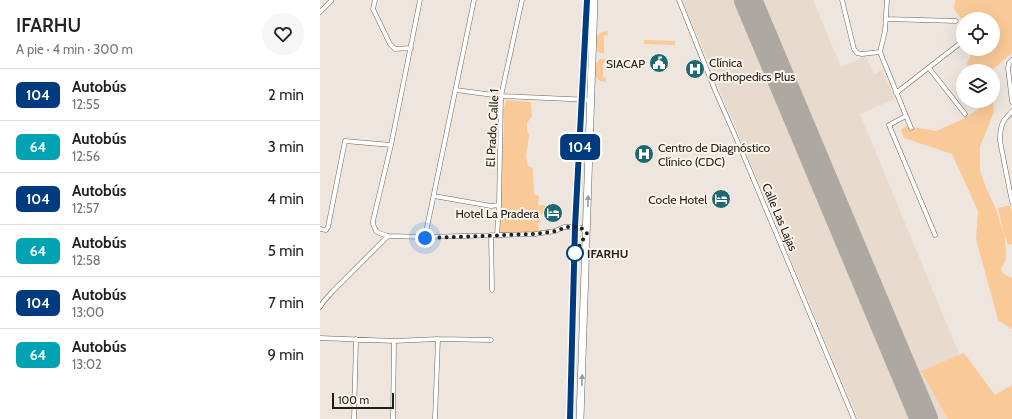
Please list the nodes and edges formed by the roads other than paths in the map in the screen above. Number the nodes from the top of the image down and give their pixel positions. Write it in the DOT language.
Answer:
graph roads {
  1 [pos="375,0"];
  2 [pos="420,0"];
  3 [pos="474,0"];
  4 [pos="522,0"];
  5 [pos="587,0"];
  6 [pos="594,0"];
  7 [pos="679,0"];
  8 [pos="842,0"];
  9 [pos="887,0"];
  10 [pos="331,1"];
  11 [pos="321,9"];
  12 [pos="886,19"];
  13 [pos="956,21"];
  14 [pos="586,31"];
  15 [pos="956,47"];
  16 [pos="411,48"];
  17 [pos="880,52"];
  18 [pos="1012,60"];
  19 [pos="929,68"];
  20 [pos="456,90"];
  21 [pos="896,93"];
  22 [pos="501,96"];
  23 [pos="582,100"];
  24 [pos="591,100"];
  25 [pos="1012,102"];
  26 [pos="1012,110"];
  27 [pos="965,114"];
  28 [pos="906,116"];
  29 [pos="911,128"];
  30 [pos="390,145"];
  31 [pos="434,196"];
  32 [pos="1012,202"];
  33 [pos="499,205"];
  34 [pos="587,218"];
  35 [pos="575,227"];
  36 [pos="320,229"];
  37 [pos="587,233"];
  38 [pos="491,235"];
  39 [pos="497,235"];
  40 [pos="935,235"];
  41 [pos="388,236"];
  42 [pos="425,238"];
  43 [pos="492,290"];
  44 [pos="320,307"];
  45 [pos="320,338"];
  46 [pos="356,339"];
  47 [pos="438,339"];
  48 [pos="491,340"];
  49 [pos="394,341"];
  50 [pos="354,419"];
  51 [pos="393,419"];
  52 [pos="435,419"];
  53 [pos="570,419"];
  54 [pos="580,419"];
  55 [pos="854,419"];
  1 -- 16 [label="street"];
  2 -- 16 [label="street"];
  3 -- 20 [label="street"];
  4 -- 22 [label="street, El Prado, Calle 1"];
  5 -- 14 [label="highway"];
  6 -- 24 [label="highway"];
  7 -- 55 [label="street, Calle Las Lajas"];
  8 -- 17 [label="street"];
  9 -- 12 [label="street"];
  10 -- 11 [label="street"];
  12 -- 13 [label="street"];
  12 -- 17 [label="street"];
  14 -- 23 [label="highway"];
  14 -- 24 [label="highway"];
  15 -- 19 [label="street"];
  16 -- 30 [label="street"];
  17 -- 21 [label="street"];
  18 -- 25 [label="street"];
  19 -- 21 [label="street"];
  19 -- 27 [label="street"];
  20 -- 22 [label="street"];
  20 -- 31 [label="street"];
  21 -- 28 [label="street"];
  22 -- 23 [label="street"];
  22 -- 33 [label="street, El Prado, Calle 1"];
  23 -- 24 [label="street"];
  23 -- 35 [label="highway"];
  34 -- 24 [label="highway, one-way"];
  26 -- 32 [label="street"];
  28 -- 29 [label="street"];
  28 -- 40 [label="street"];
  30 -- 36 [label="street"];
  30 -- 41 [label="street"];
  31 -- 33 [label="street"];
  31 -- 42 [label="street"];
  33 -- 39 [label="street, El Prado, Calle 1"];
  34 -- 35 [label="street"];
  34 -- 37 [label="highway"];
  35 -- 37 [label="street"];
  35 -- 39 [label="street"];
  35 -- 53 [label="highway"];
  54 -- 37 [label="highway, one-way"];
  38 -- 39 [label="street"];
  38 -- 42 [label="street"];
  38 -- 43 [label="street"];
  41 -- 42 [label="street"];
  41 -- 44 [label="street"];
  45 -- 46 [label="street"];
  46 -- 49 [label="street"];
  46 -- 50 [label="street"];
  47 -- 48 [label="street"];
  47 -- 49 [label="street"];
  47 -- 52 [label="street"];
  49 -- 51 [label="street"];
}
